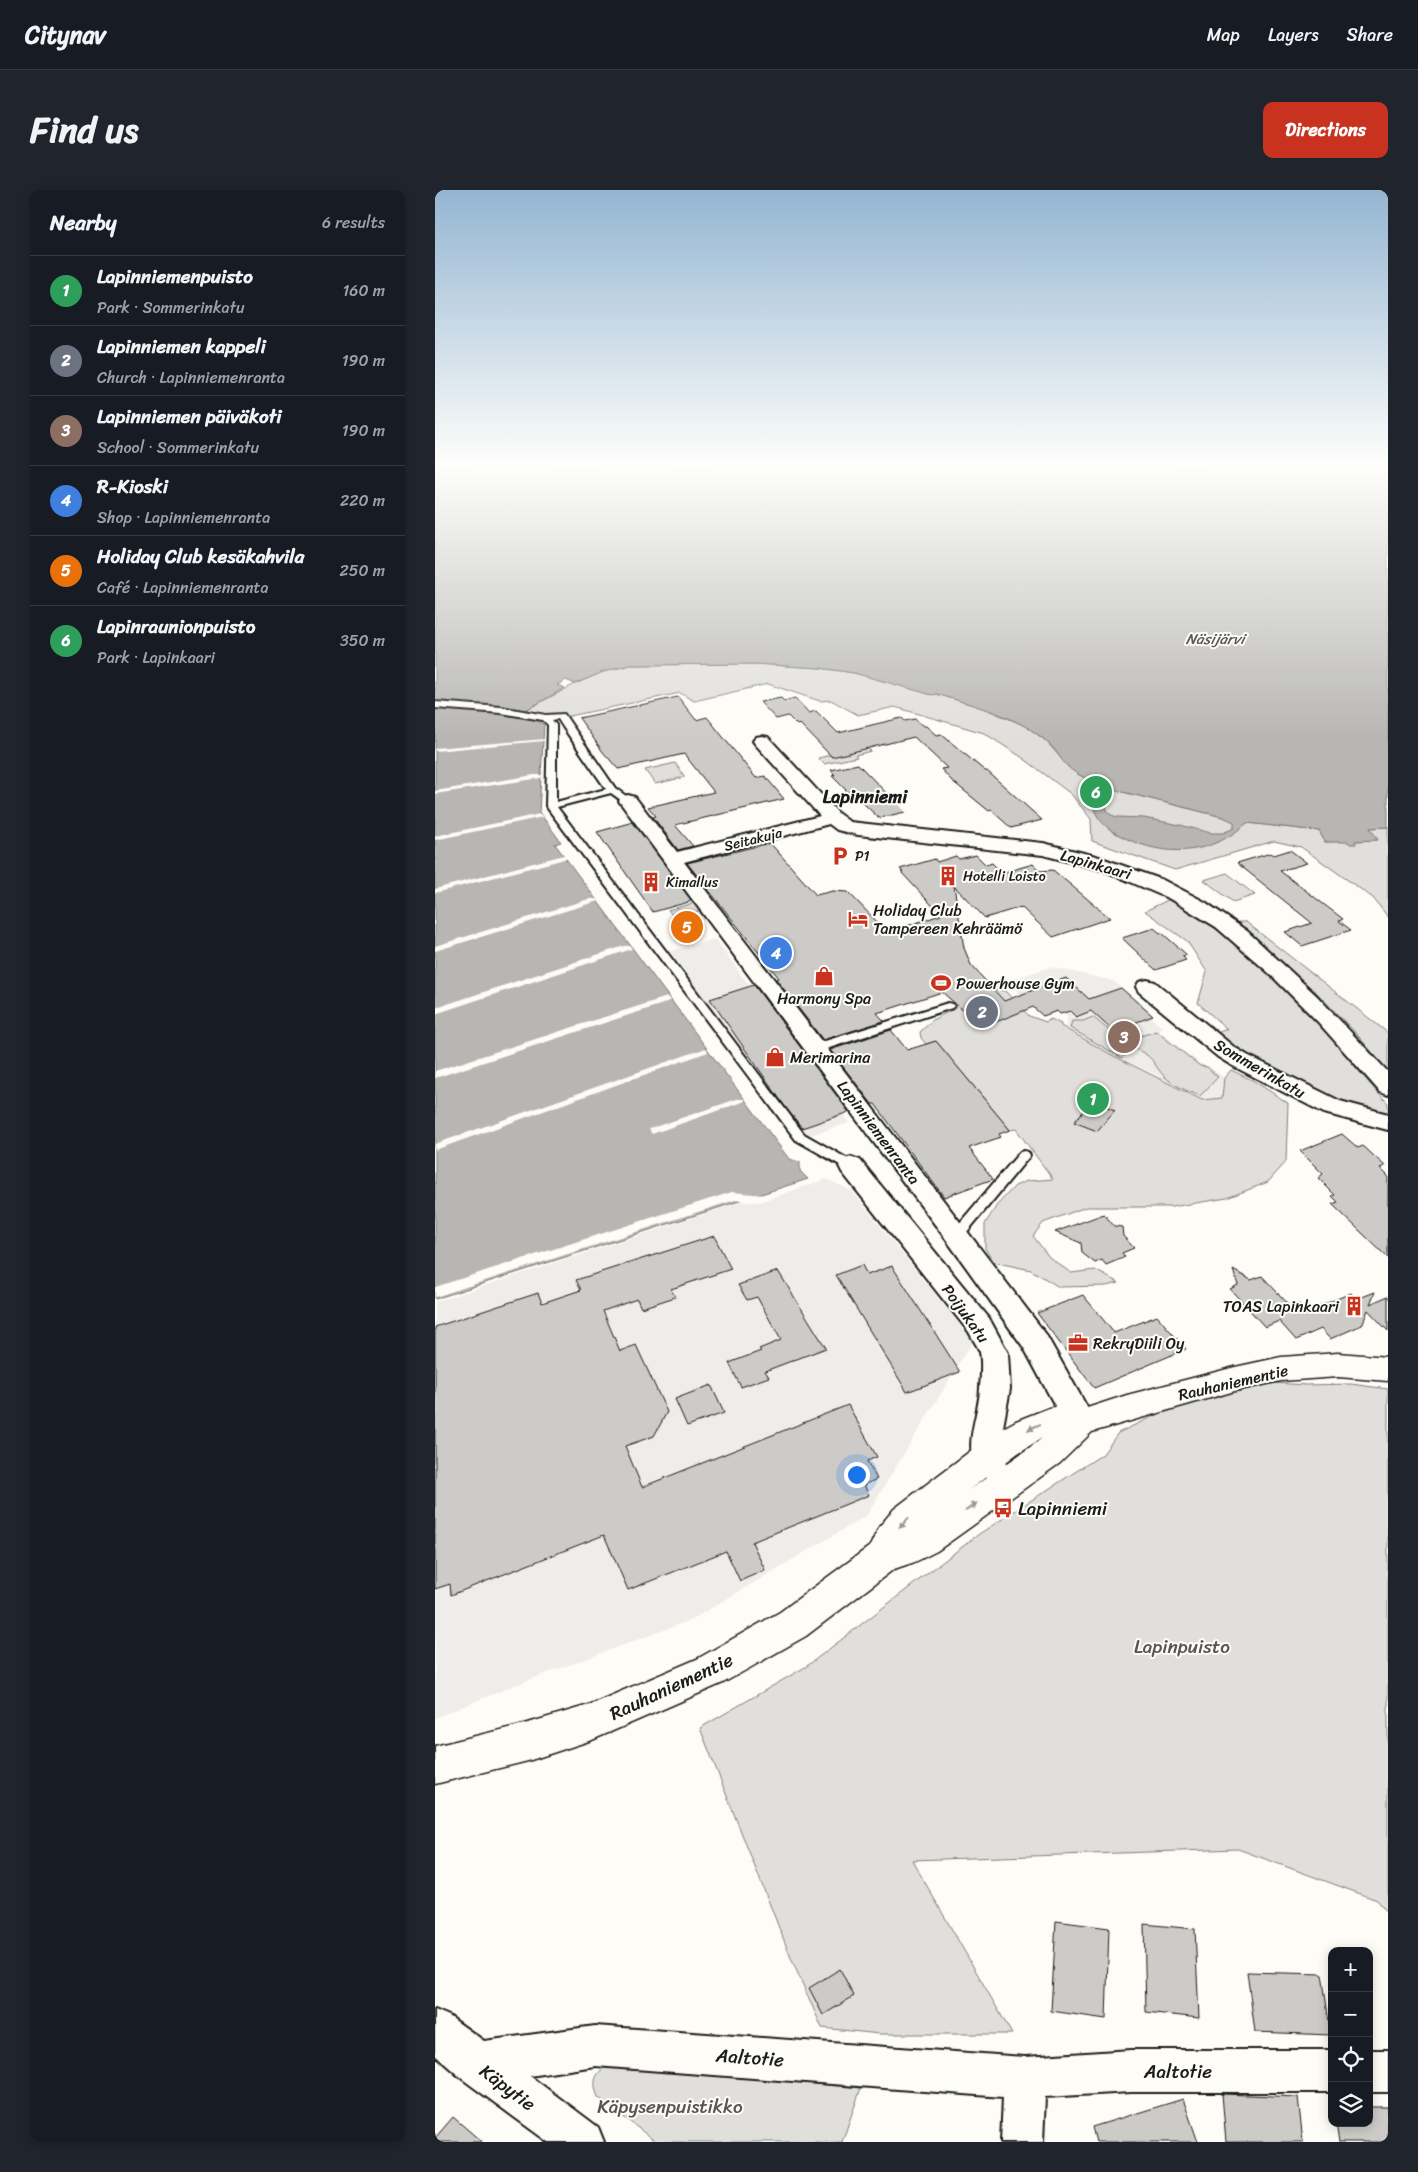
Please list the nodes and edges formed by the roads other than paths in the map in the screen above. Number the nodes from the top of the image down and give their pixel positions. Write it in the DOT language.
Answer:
graph roads {
  1 [pos="435,705"];
  2 [pos="546,718"];
  3 [pos="762,741"];
  4 [pos="620,796"];
  5 [pos="551,806"];
  6 [pos="832,818"];
  7 [pos="673,859"];
  8 [pos="1147,987"];
  9 [pos="948,1006"];
  10 [pos="816,1048"];
  11 [pos="1388,1087"];
  12 [pos="1388,1122"];
  13 [pos="1023,1154"];
  14 [pos="851,1166"];
  15 [pos="957,1235"];
  16 [pos="1388,1369"];
  17 [pos="1081,1423"];
  18 [pos="997,1470"];
  19 [pos="435,1766"];
  20 [pos="435,2030"];
  21 [pos="476,2063"];
  22 [pos="1328,2071"];
  23 [pos="1373,2071"];
  24 [pos="1388,2071"];
  25 [pos="1025,2078"];
  26 [pos="583,2142"];
  27 [pos="1022,2142"];
  1 -- 2 [label="lane"];
  2 -- 4 [label="lane"];
  2 -- 5 [label="lane"];
  3 -- 6 [label="street, Lapinkaari"];
  4 -- 5 [label="lane"];
  4 -- 7 [label="street, Lapinniemenranta"];
  5 -- 14 [label="lane"];
  6 -- 7 [label="street, Seitakuja"];
  6 -- 11 [label="street, Lapinkaari"];
  7 -- 10 [label="street, Lapinniemenranta"];
  8 -- 12 [label="street, Sommerinkatu"];
  9 -- 10 [label="lane"];
  10 -- 15 [label="street, Lapinniemenranta"];
  13 -- 15 [label="lane"];
  14 -- 18 [label="street, Poijukatu"];
  15 -- 17 [label="street, Lapinniemenranta"];
  16 -- 17 [label="street, Rauhaniementie"];
  17 -- 18 [label="street, Rauhaniementie"];
  18 -- 19 [label="street, Rauhaniementie"];
  20 -- 21 [label="street, Käpytie"];
  21 -- 25 [label="street, Aaltotie"];
  21 -- 26 [label="street, Käpytie"];
  22 -- 25 [label="street, Aaltotie"];
  23 -- 24 [label="street"];
  25 -- 27 [label="street"];
}
